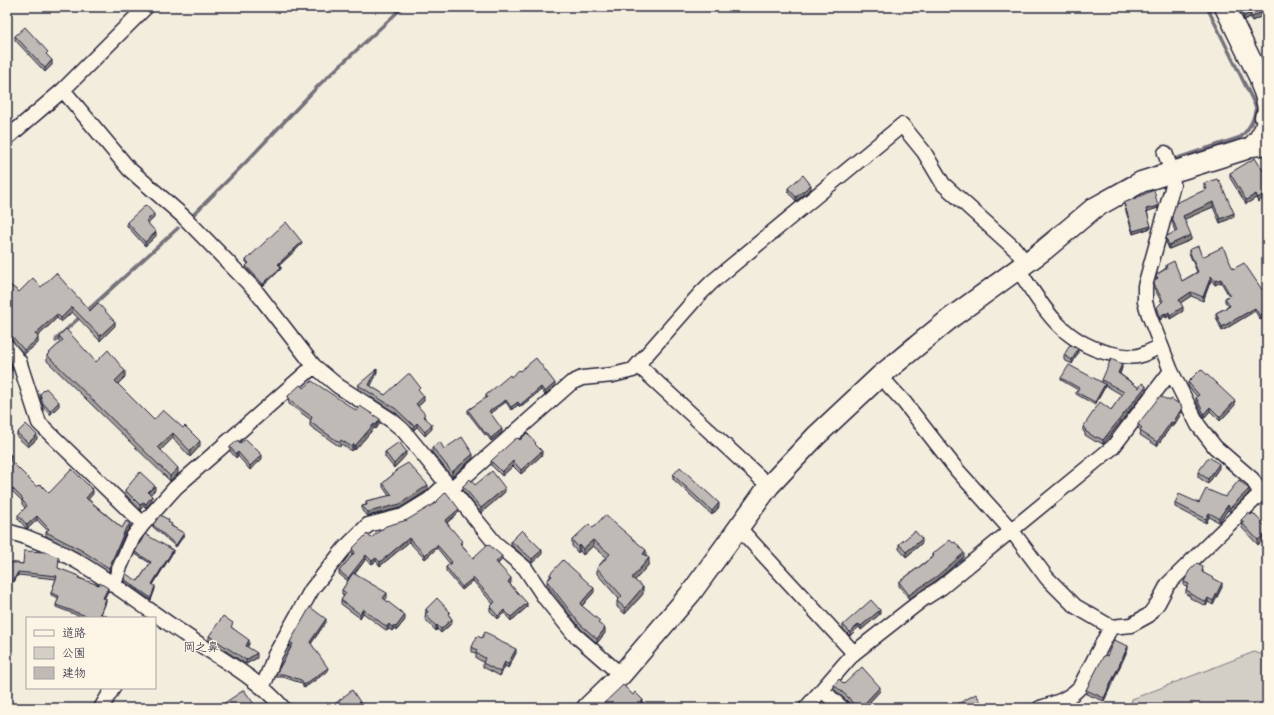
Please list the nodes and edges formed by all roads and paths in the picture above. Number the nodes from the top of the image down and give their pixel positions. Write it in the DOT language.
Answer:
graph roads {
  1 [pos="146,7"];
  2 [pos="1219,7"];
  3 [pos="1225,7"];
  4 [pos="63,90"];
  5 [pos="1267,93"];
  6 [pos="1266,116"];
  7 [pos="7,138"];
  8 [pos="1267,147"];
  9 [pos="1242,150"];
  10 [pos="1168,162"];
  11 [pos="1021,261"];
  12 [pos="7,346"];
  13 [pos="1161,346"];
  14 [pos="638,365"];
  15 [pos="314,366"];
  16 [pos="1171,371"];
  17 [pos="880,376"];
  18 [pos="764,483"];
  19 [pos="448,487"];
  20 [pos="142,524"];
  21 [pos="738,527"];
  22 [pos="7,531"];
  23 [pos="1012,531"];
  24 [pos="114,585"];
  25 [pos="138,611"];
  26 [pos="148,617"];
  27 [pos="156,622"];
  28 [pos="1112,627"];
  29 [pos="854,653"];
  30 [pos="616,670"];
  31 [pos="262,687"];
  32 [pos="112,689"];
  33 [pos="822,690"];
  34 [pos="102,708"];
  35 [pos="283,708"];
  36 [pos="586,708"];
  37 [pos="806,708"];
  38 [pos="842,708"];
  39 [pos="1040,708"];
  1 -- 4 [label="street"];
  2 -- 6 [label="street"];
  3 -- 5 [label="street"];
  4 -- 7 [label="street"];
  4 -- 15 [label="street"];
  6 -- 9 [label="street"];
  8 -- 9 [label="street"];
  9 -- 10 [label="street"];
  10 -- 11 [label="street"];
  10 -- 13 [label="street"];
  11 -- 13 [label="street"];
  11 -- 14 [label="street"];
  11 -- 17 [label="street"];
  12 -- 20 [label="street"];
  13 -- 16 [label="street"];
  14 -- 18 [label="street"];
  14 -- 19 [label="street"];
  15 -- 19 [label="street"];
  15 -- 20 [label="street"];
  16 -- 23 [label="street"];
  16 -- 28 [label="street"];
  17 -- 18 [label="street"];
  17 -- 23 [label="street"];
  18 -- 21 [label="street"];
  19 -- 30 [label="street"];
  19 -- 31 [label="street"];
  20 -- 24 [label="street"];
  21 -- 29 [label="street"];
  21 -- 30 [label="street"];
  22 -- 24 [label="street"];
  23 -- 28 [label="street"];
  23 -- 29 [label="street"];
  24 -- 25 [label="street"];
  25 -- 26 [label="street"];
  27 -- 31 [label="street"];
  28 -- 39 [label="street"];
  29 -- 33 [label="street"];
  30 -- 36 [label="street"];
  31 -- 35 [label="street"];
  32 -- 34 [label="street"];
  33 -- 37 [label="street"];
  33 -- 38 [label="street"];
}
